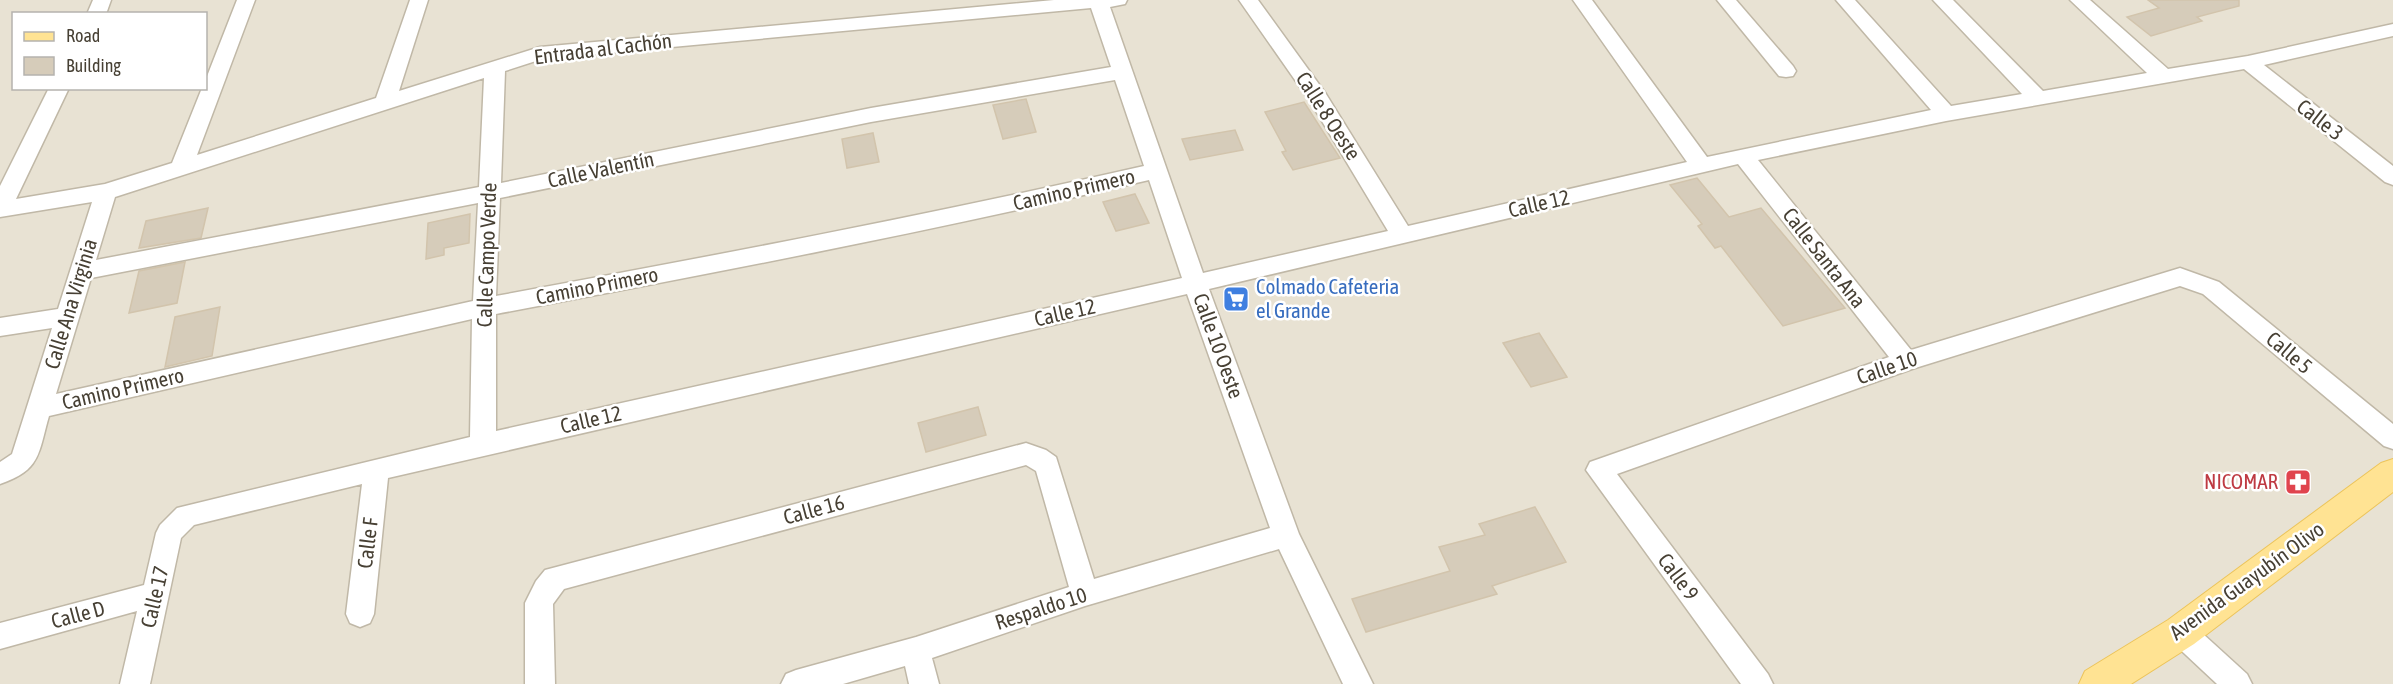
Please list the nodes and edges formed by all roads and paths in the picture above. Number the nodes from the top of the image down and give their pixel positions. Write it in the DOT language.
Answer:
graph roads {
  1 [pos="246,0"];
  2 [pos="419,0"];
  3 [pos="1248,0"];
  4 [pos="1582,0"];
  5 [pos="1726,0"];
  6 [pos="1845,0"];
  7 [pos="1942,0"];
  8 [pos="2079,0"];
  9 [pos="1105,1"];
  10 [pos="2393,30"];
  11 [pos="2248,63"];
  12 [pos="495,67"];
  13 [pos="1786,71"];
  14 [pos="1122,72"];
  15 [pos="2164,78"];
  16 [pos="58,90"];
  17 [pos="2039,99"];
  18 [pos="385,103"];
  19 [pos="1946,114"];
  20 [pos="1743,156"];
  21 [pos="1702,166"];
  22 [pos="181,168"];
  23 [pos="1157,171"];
  24 [pos="2393,177"];
  25 [pos="106,192"];
  26 [pos="489,193"];
  27 [pos="0,208"];
  28 [pos="1402,235"];
  29 [pos="82,271"];
  30 [pos="2180,277"];
  31 [pos="1195,284"];
  32 [pos="484,307"];
  33 [pos="68,316"];
  34 [pos="0,327"];
  35 [pos="1906,361"];
  36 [pos="39,408"];
  37 [pos="2393,439"];
  38 [pos="483,444"];
  39 [pos="1599,470"];
  40 [pos="376,472"];
  41 [pos="0,473"];
  42 [pos="2393,474"];
  43 [pos="186,516"];
  44 [pos="1286,535"];
  45 [pos="156,594"];
  46 [pos="1085,594"];
  47 [pos="360,614"];
  48 [pos="2181,632"];
  49 [pos="0,636"];
  50 [pos="916,650"];
  51 [pos="135,684"];
  52 [pos="540,684"];
  53 [pos="796,684"];
  54 [pos="924,684"];
  55 [pos="1359,684"];
  56 [pos="1758,684"];
  57 [pos="2098,684"];
  58 [pos="2237,684"];
  1 -- 22 [label="street"];
  2 -- 18 [label="street"];
  3 -- 28 [label="street, Calle 8 Oeste"];
  4 -- 21 [label="street"];
  5 -- 13 [label="street"];
  6 -- 19 [label="street"];
  7 -- 17 [label="street"];
  8 -- 15 [label="street"];
  9 -- 12 [label="street, Entrada al Cachón"];
  9 -- 14 [label="street, Calle 10 Oeste"];
  10 -- 11 [label="street, Calle 12"];
  11 -- 15 [label="street, Calle 12"];
  11 -- 24 [label="street, Calle 3"];
  12 -- 18 [label="street, Entrada al Cachón"];
  12 -- 26 [label="street, Calle Campo Verde"];
  14 -- 23 [label="street, Calle 10 Oeste"];
  14 -- 26 [label="street, Calle Valentín"];
  15 -- 17 [label="street, Calle 12"];
  16 -- 27 [label="street"];
  17 -- 19 [label="street, Calle 12"];
  18 -- 22 [label="street, Entrada al Cachón"];
  19 -- 20 [label="street, Calle 12"];
  20 -- 21 [label="street, Calle 12"];
  20 -- 35 [label="street, Calle Santa Ana"];
  21 -- 28 [label="street, Calle 12"];
  22 -- 25 [label="street, Entrada al Cachón"];
  23 -- 31 [label="street, Calle 10 Oeste"];
  23 -- 32 [label="street, Camino Primero"];
  25 -- 27 [label="street, Entrada al Cachón"];
  25 -- 29 [label="street, Calle Ana Virginia"];
  26 -- 29 [label="street, Calle Valentín"];
  26 -- 32 [label="street, Calle Campo Verde"];
  28 -- 31 [label="street, Calle 12"];
  29 -- 33 [label="street, Calle Ana Virginia"];
  30 -- 35 [label="street, Calle 10"];
  30 -- 37 [label="street, Calle 5"];
  31 -- 38 [label="street, Calle 12"];
  31 -- 44 [label="street, Calle 10 Oeste"];
  32 -- 36 [label="street, Camino Primero"];
  32 -- 38 [label="street, Calle Campo Verde"];
  33 -- 34 [label="street"];
  33 -- 36 [label="street, Calle Ana Virginia"];
  35 -- 39 [label="street, Calle 10"];
  36 -- 41 [label="street, Calle Ana Virginia"];
  38 -- 40 [label="street, Calle 12"];
  39 -- 56 [label="street, Calle 9"];
  40 -- 43 [label="street, Calle 12"];
  40 -- 47 [label="street, Calle F"];
  42 -- 48 [label="main road, Avenida Guayubín Olivo"];
  43 -- 45 [label="street, Calle 17"];
  44 -- 46 [label="street, Respaldo 10"];
  44 -- 55 [label="street, Calle 10 Oeste"];
  45 -- 49 [label="street, Calle D"];
  45 -- 51 [label="street, Calle 17"];
  46 -- 50 [label="street, Respaldo 10"];
  46 -- 52 [label="street, Calle 16"];
  48 -- 57 [label="main road, Avenida Guayubín Olivo"];
  48 -- 58 [label="street"];
  50 -- 53 [label="street, Respaldo 10"];
  50 -- 54 [label="street"];
}
